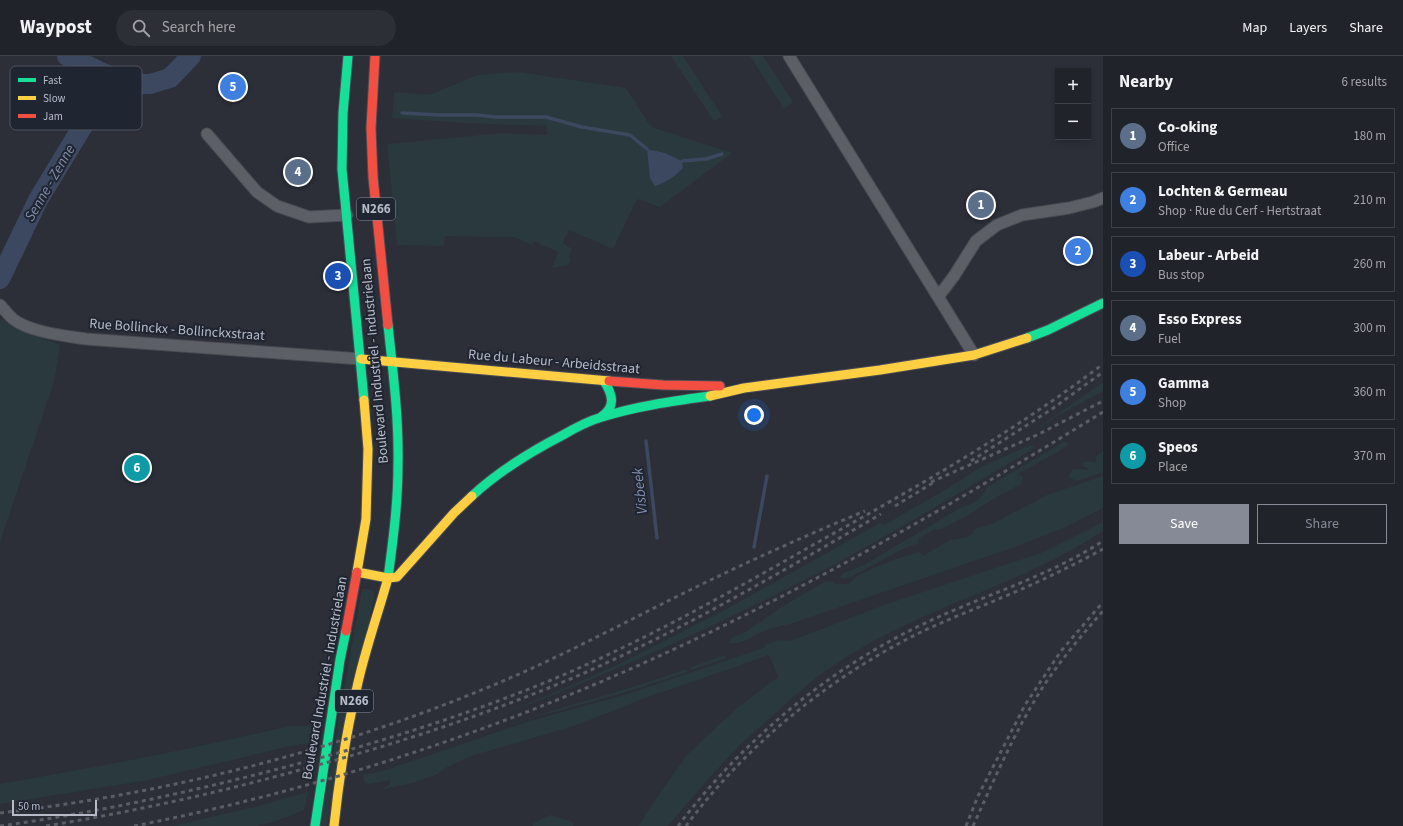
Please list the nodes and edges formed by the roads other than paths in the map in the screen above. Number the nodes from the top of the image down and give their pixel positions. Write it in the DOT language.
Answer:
graph roads {
  1 [pos="348,56"];
  2 [pos="375,56"];
  3 [pos="789,56"];
  4 [pos="207,134"];
  5 [pos="1103,198"];
  6 [pos="347,215"];
  7 [pos="938,297"];
  8 [pos="1103,303"];
  9 [pos="0,305"];
  10 [pos="974,355"];
  11 [pos="361,359"];
  12 [pos="391,362"];
  13 [pos="604,381"];
  14 [pos="744,388"];
  15 [pos="652,394"];
  16 [pos="601,417"];
  17 [pos="357,572"];
  18 [pos="388,578"];
  19 [pos="315,826"];
  20 [pos="334,826"];
  1 -- 6 [label="main road, Boulevard Industriel - Industrielaan / N266"];
  2 -- 12 [label="main road, Boulevard Industriel - Industrielaan / N266"];
  3 -- 7 [label="street"];
  4 -- 6 [label="street"];
  5 -- 7 [label="street"];
  6 -- 11 [label="main road, Boulevard Industriel - Industrielaan / N266"];
  7 -- 10 [label="street"];
  8 -- 10 [label="main road"];
  9 -- 11 [label="street, Rue Bollinckx - Bollinckxstraat"];
  10 -- 14 [label="main road"];
  11 -- 12 [label="main road, Rue du Labeur - Arbeidsstraat"];
  11 -- 17 [label="main road, Boulevard Industriel - Industrielaan / N266"];
  12 -- 13 [label="main road, Rue du Labeur - Arbeidsstraat"];
  12 -- 18 [label="main road, Boulevard Industriel - Industrielaan / N266"];
  13 -- 15 [label="main road, Rue du Labeur - Arbeidsstraat"];
  13 -- 16 [label="main road"];
  14 -- 15 [label="main road, Rue du Labeur - Arbeidsstraat"];
  14 -- 15 [label="main road"];
  15 -- 16 [label="main road"];
  16 -- 18 [label="main road"];
  17 -- 18 [label="main road"];
  17 -- 19 [label="main road, Boulevard Industriel - Industrielaan / N266"];
  18 -- 20 [label="main road, Boulevard Industriel - Industrielaan / N266"];
}
